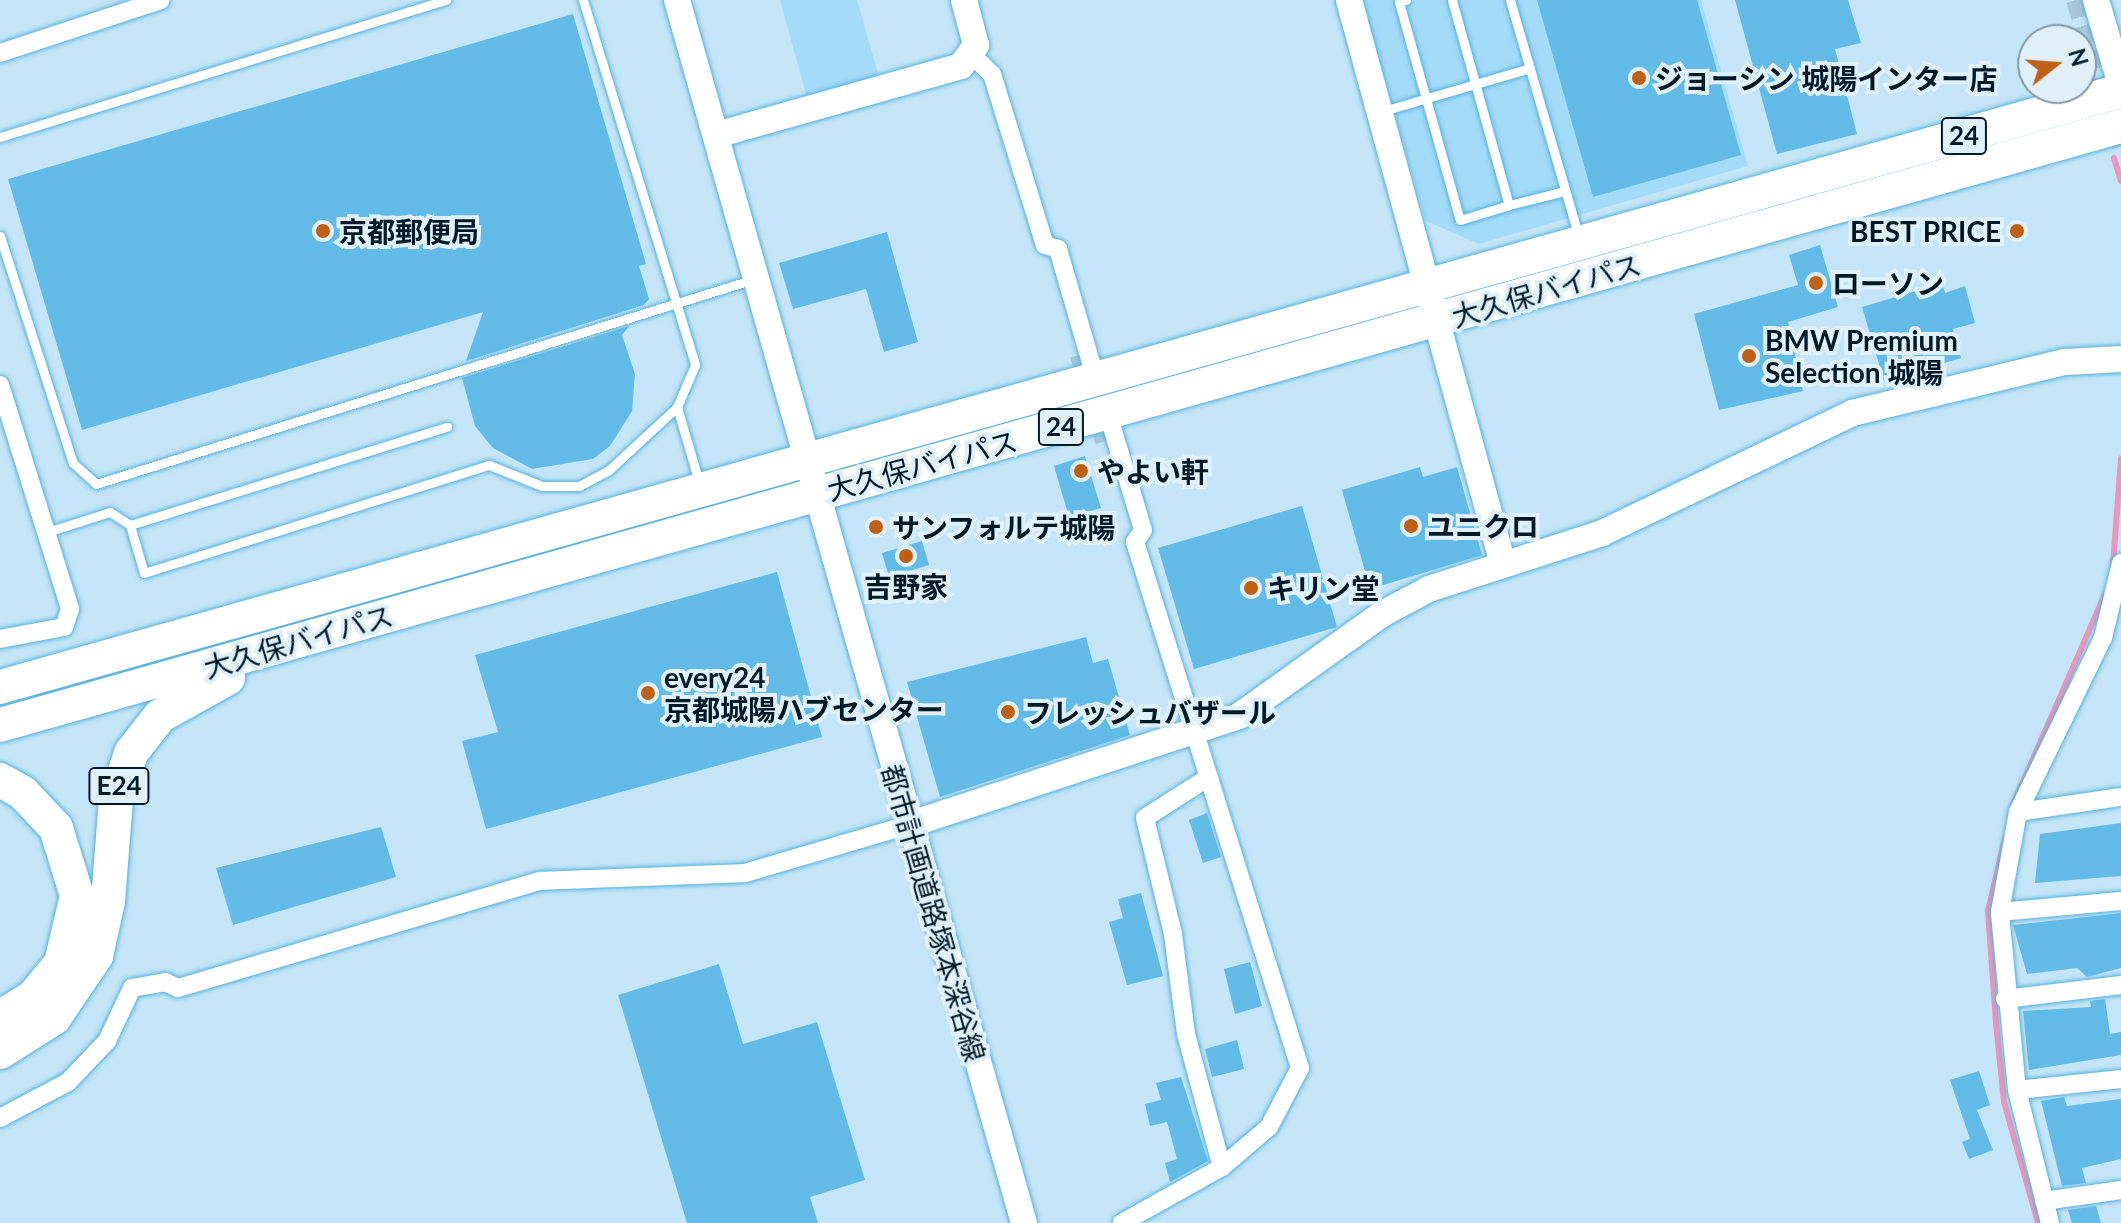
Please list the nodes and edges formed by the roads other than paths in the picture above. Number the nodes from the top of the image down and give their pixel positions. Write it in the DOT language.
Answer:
graph roads {
  1 [pos="161,0"];
  2 [pos="446,0"];
  3 [pos="583,0"];
  4 [pos="677,0"];
  5 [pos="964,0"];
  6 [pos="1349,0"];
  7 [pos="1406,0"];
  8 [pos="1452,0"];
  9 [pos="1510,0"];
  10 [pos="2096,0"];
  11 [pos="0,53"];
  12 [pos="972,55"];
  13 [pos="1530,68"];
  14 [pos="1476,84"];
  15 [pos="2121,85"];
  16 [pos="2121,91"];
  17 [pos="1426,98"];
  18 [pos="1380,112"];
  19 [pos="2121,126"];
  20 [pos="716,135"];
  21 [pos="0,137"];
  22 [pos="1565,191"];
  23 [pos="1509,205"];
  24 [pos="0,236"];
  25 [pos="1045,245"];
  26 [pos="1581,245"];
  27 [pos="757,278"];
  28 [pos="1430,288"];
  29 [pos="678,303"];
  30 [pos="1440,321"];
  31 [pos="2121,359"];
  32 [pos="1087,367"];
  33 [pos="0,385"];
  34 [pos="677,407"];
  35 [pos="447,427"];
  36 [pos="1106,427"];
  37 [pos="812,479"];
  38 [pos="702,493"];
  39 [pos="130,525"];
  40 [pos="47,532"];
  41 [pos="1135,542"];
  42 [pos="2121,563"];
  43 [pos="1503,564"];
  44 [pos="369,621"];
  45 [pos="0,639"];
  46 [pos="63,669"];
  47 [pos="0,678"];
  48 [pos="0,687"];
  49 [pos="0,725"];
  50 [pos="1195,735"];
  51 [pos="1209,777"];
  52 [pos="0,780"];
  53 [pos="2121,797"];
  54 [pos="2018,812"];
  55 [pos="908,825"];
  56 [pos="2121,901"];
  57 [pos="2000,912"];
  58 [pos="2121,985"];
  59 [pos="2005,999"];
  60 [pos="0,1018"];
  61 [pos="0,1052"];
  62 [pos="2121,1079"];
  63 [pos="2017,1090"];
  64 [pos="0,1118"];
  65 [pos="1222,1167"];
  66 [pos="2121,1190"];
  67 [pos="2044,1201"];
  68 [pos="1024,1223"];
  69 [pos="1122,1223"];
  70 [pos="2050,1223"];
  1 -- 11 [label="street"];
  2 -- 21 [label="lane"];
  3 -- 29 [label="lane"];
  4 -- 20 [label="street, 都市計画道路塚本深谷線"];
  5 -- 12 [label="street"];
  6 -- 18 [label="street"];
  7 -- 17 [label="lane"];
  8 -- 14 [label="lane"];
  9 -- 13 [label="lane"];
  10 -- 15 [label="street"];
  12 -- 20 [label="street"];
  12 -- 25 [label="street"];
  13 -- 14 [label="lane"];
  13 -- 22 [label="lane"];
  14 -- 17 [label="lane"];
  14 -- 23 [label="lane"];
  16 -- 26 [label="highway, 大久保バイパス / 24"];
  17 -- 18 [label="lane"];
  17 -- 23 [label="lane"];
  18 -- 28 [label="street"];
  19 -- 30 [label="highway, 大久保バイパス / 24"];
  20 -- 27 [label="street, 都市計画道路塚本深谷線"];
  22 -- 23 [label="lane"];
  22 -- 26 [label="lane"];
  24 -- 29 [label="lane"];
  25 -- 32 [label="street"];
  25 -- 32 [label="street"];
  26 -- 28 [label="highway, 大久保バイパス / 24"];
  27 -- 29 [label="lane"];
  27 -- 37 [label="street, 都市計画道路塚本深谷線"];
  28 -- 30 [label="street"];
  28 -- 32 [label="highway, 大久保バイパス / 24"];
  29 -- 34 [label="lane"];
  30 -- 36 [label="highway, 大久保バイパス / 24"];
  30 -- 43 [label="street"];
  31 -- 43 [label="street"];
  32 -- 37 [label="highway, 大久保バイパス / 24"];
  33 -- 40 [label="street"];
  34 -- 38 [label="lane"];
  34 -- 39 [label="lane"];
  35 -- 39 [label="lane"];
  36 -- 37 [label="highway, 大久保バイパス / 24"];
  36 -- 41 [label="street"];
  36 -- 41 [label="street"];
  37 -- 38 [label="highway, 大久保バイパス / 24"];
  37 -- 44 [label="highway, 大久保バイパス / 24"];
  37 -- 55 [label="street, 都市計画道路塚本深谷線"];
  38 -- 46 [label="highway, 大久保バイパス / 24"];
  39 -- 40 [label="lane"];
  40 -- 45 [label="street"];
  41 -- 50 [label="street"];
  42 -- 54 [label="street"];
  43 -- 50 [label="street"];
  44 -- 49 [label="highway, 大久保バイパス / 24"];
  44 -- 61 [label="highway, E24"];
  46 -- 47 [label="highway"];
  46 -- 48 [label="highway, 大久保バイパス / 24"];
  50 -- 51 [label="street"];
  50 -- 55 [label="street"];
  51 -- 65 [label="street"];
  51 -- 65 [label="street"];
  52 -- 60 [label="highway"];
  53 -- 54 [label="street"];
  54 -- 57 [label="street"];
  55 -- 64 [label="street"];
  55 -- 68 [label="street, 都市計画道路塚本深谷線"];
  56 -- 57 [label="street"];
  57 -- 59 [label="street"];
  58 -- 59 [label="street"];
  59 -- 63 [label="street"];
  62 -- 63 [label="street"];
  63 -- 67 [label="street"];
  65 -- 69 [label="street"];
  66 -- 67 [label="street"];
  67 -- 70 [label="street"];
}
